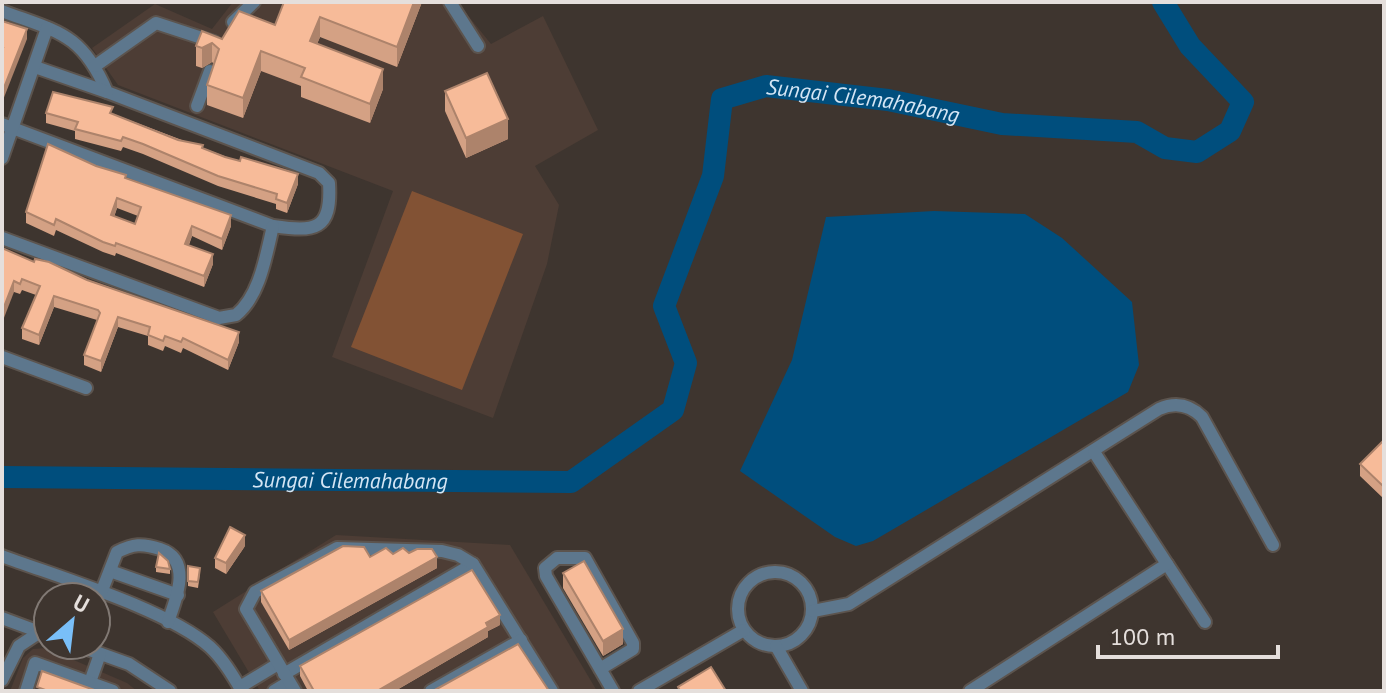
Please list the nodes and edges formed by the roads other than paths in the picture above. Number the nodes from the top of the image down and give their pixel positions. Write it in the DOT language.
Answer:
graph roads {
  1 [pos="254,2"];
  2 [pos="450,2"];
  3 [pos="2,11"];
  4 [pos="47,28"];
  5 [pos="478,46"];
  6 [pos="95,66"];
  7 [pos="35,67"];
  8 [pos="210,71"];
  9 [pos="107,92"];
  10 [pos="197,106"];
  11 [pos="8,126"];
  12 [pos="2,158"];
  13 [pos="273,226"];
  14 [pos="2,238"];
  15 [pos="2,357"];
  16 [pos="86,388"];
  17 [pos="1094,452"];
  18 [pos="1273,545"];
  19 [pos="2,556"];
  20 [pos="473,564"];
  21 [pos="1167,564"];
  22 [pos="110,571"];
  23 [pos="69,581"];
  24 [pos="106,581"];
  25 [pos="178,595"];
  26 [pos="112,598"];
  27 [pos="813,611"];
  28 [pos="2,618"];
  29 [pos="168,622"];
  30 [pos="1205,622"];
  31 [pos="32,629"];
  32 [pos="744,630"];
  33 [pos="32,639"];
  34 [pos="521,640"];
  35 [pos="776,646"];
  36 [pos="2,657"];
  37 [pos="112,659"];
  38 [pos="98,661"];
  39 [pos="2,668"];
  40 [pos="600,669"];
  41 [pos="287,678"];
  42 [pos="2,680"];
  43 [pos="90,682"];
  44 [pos="241,689"];
  45 [pos="26,691"];
  46 [pos="113,691"];
  47 [pos="170,691"];
  48 [pos="274,691"];
  49 [pos="431,691"];
  50 [pos="552,691"];
  51 [pos="613,691"];
  52 [pos="639,691"];
  53 [pos="802,691"];
  54 [pos="970,691"];
  1 -- 6 [label="street"];
  2 -- 5 [label="street"];
  3 -- 4 [label="street"];
  4 -- 6 [label="street"];
  4 -- 7 [label="street"];
  6 -- 9 [label="street"];
  7 -- 9 [label="street"];
  7 -- 11 [label="street"];
  8 -- 10 [label="street"];
  9 -- 13 [label="street"];
  11 -- 12 [label="street"];
  11 -- 13 [label="street"];
  13 -- 14 [label="street"];
  15 -- 16 [label="street"];
  17 -- 18 [label="street"];
  17 -- 21 [label="street"];
  17 -- 27 [label="street"];
  19 -- 23 [label="street"];
  20 -- 34 [label="street"];
  20 -- 41 [label="street"];
  20 -- 41 [label="street"];
  21 -- 30 [label="street"];
  21 -- 54 [label="street"];
  22 -- 24 [label="street"];
  22 -- 25 [label="street"];
  22 -- 25 [label="street"];
  25 -- 29 [label="street"];
  26 -- 29 [label="street"];
  27 -- 32 [label="street"];
  27 -- 35 [label="street"];
  28 -- 31 [label="street"];
  29 -- 44 [label="street"];
  32 -- 35 [label="street"];
  32 -- 52 [label="street"];
  33 -- 42 [label="street"];
  34 -- 49 [label="street"];
  34 -- 50 [label="street"];
  35 -- 53 [label="street"];
  36 -- 39 [label="street"];
  37 -- 47 [label="street"];
  38 -- 43 [label="street"];
  40 -- 40 [label="street"];
  40 -- 51 [label="street"];
  41 -- 44 [label="street"];
  41 -- 48 [label="street"];
  43 -- 45 [label="street"];
  43 -- 46 [label="street"];
}
